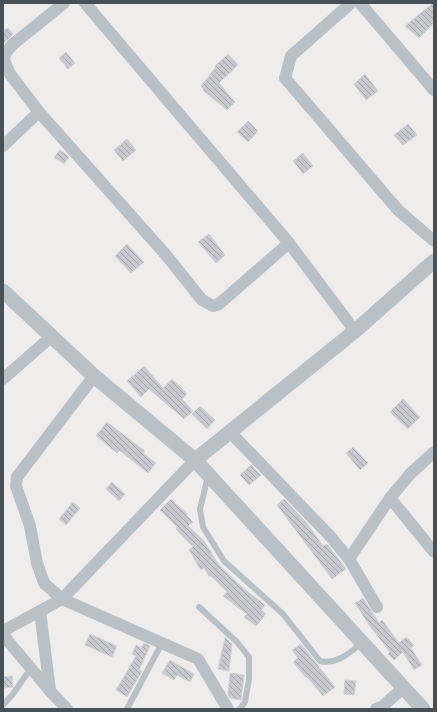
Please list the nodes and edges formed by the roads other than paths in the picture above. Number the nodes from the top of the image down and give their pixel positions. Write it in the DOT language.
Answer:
graph roads {
  1 [pos="64,3"];
  2 [pos="85,3"];
  3 [pos="351,3"];
  4 [pos="360,3"];
  5 [pos="430,75"];
  6 [pos="434,90"];
  7 [pos="38,112"];
  8 [pos="3,146"];
  9 [pos="434,241"];
  10 [pos="289,243"];
  11 [pos="434,261"];
  12 [pos="3,291"];
  13 [pos="354,332"];
  14 [pos="52,336"];
  15 [pos="94,376"];
  16 [pos="3,379"];
  17 [pos="230,432"];
  18 [pos="434,452"];
  19 [pos="195,460"];
  20 [pos="208,474"];
  21 [pos="390,498"];
  22 [pos="434,552"];
  23 [pos="349,559"];
  24 [pos="62,599"];
  25 [pos="377,607"];
  26 [pos="199,608"];
  27 [pos="40,611"];
  28 [pos="3,631"];
  29 [pos="3,635"];
  30 [pos="162,643"];
  31 [pos="362,643"];
  32 [pos="31,668"];
  33 [pos="403,688"];
  34 [pos="50,691"];
  35 [pos="3,705"];
  36 [pos="67,709"];
  37 [pos="127,709"];
  38 [pos="228,709"];
  39 [pos="240,709"];
  40 [pos="376,709"];
  41 [pos="423,709"];
  1 -- 7 [label="street"];
  2 -- 10 [label="street"];
  3 -- 9 [label="street"];
  4 -- 5 [label="street"];
  5 -- 6 [label="street"];
  7 -- 8 [label="street"];
  7 -- 10 [label="street"];
  10 -- 13 [label="street"];
  11 -- 13 [label="street"];
  12 -- 14 [label="street"];
  13 -- 17 [label="street"];
  14 -- 15 [label="street"];
  14 -- 16 [label="street"];
  15 -- 19 [label="street"];
  15 -- 24 [label="street"];
  17 -- 19 [label="street"];
  17 -- 23 [label="street"];
  18 -- 21 [label="street"];
  19 -- 20 [label="street"];
  19 -- 24 [label="street"];
  20 -- 31 [label="street"];
  20 -- 31 [label="lane"];
  21 -- 22 [label="street"];
  21 -- 23 [label="street"];
  23 -- 25 [label="street"];
  24 -- 27 [label="street"];
  24 -- 30 [label="street"];
  26 -- 39 [label="lane"];
  27 -- 28 [label="street"];
  27 -- 34 [label="street"];
  29 -- 32 [label="street"];
  30 -- 37 [label="lane"];
  30 -- 38 [label="street"];
  31 -- 33 [label="street"];
  32 -- 34 [label="street"];
  32 -- 35 [label="lane"];
  33 -- 40 [label="street"];
  33 -- 41 [label="street"];
  34 -- 36 [label="street"];
}
